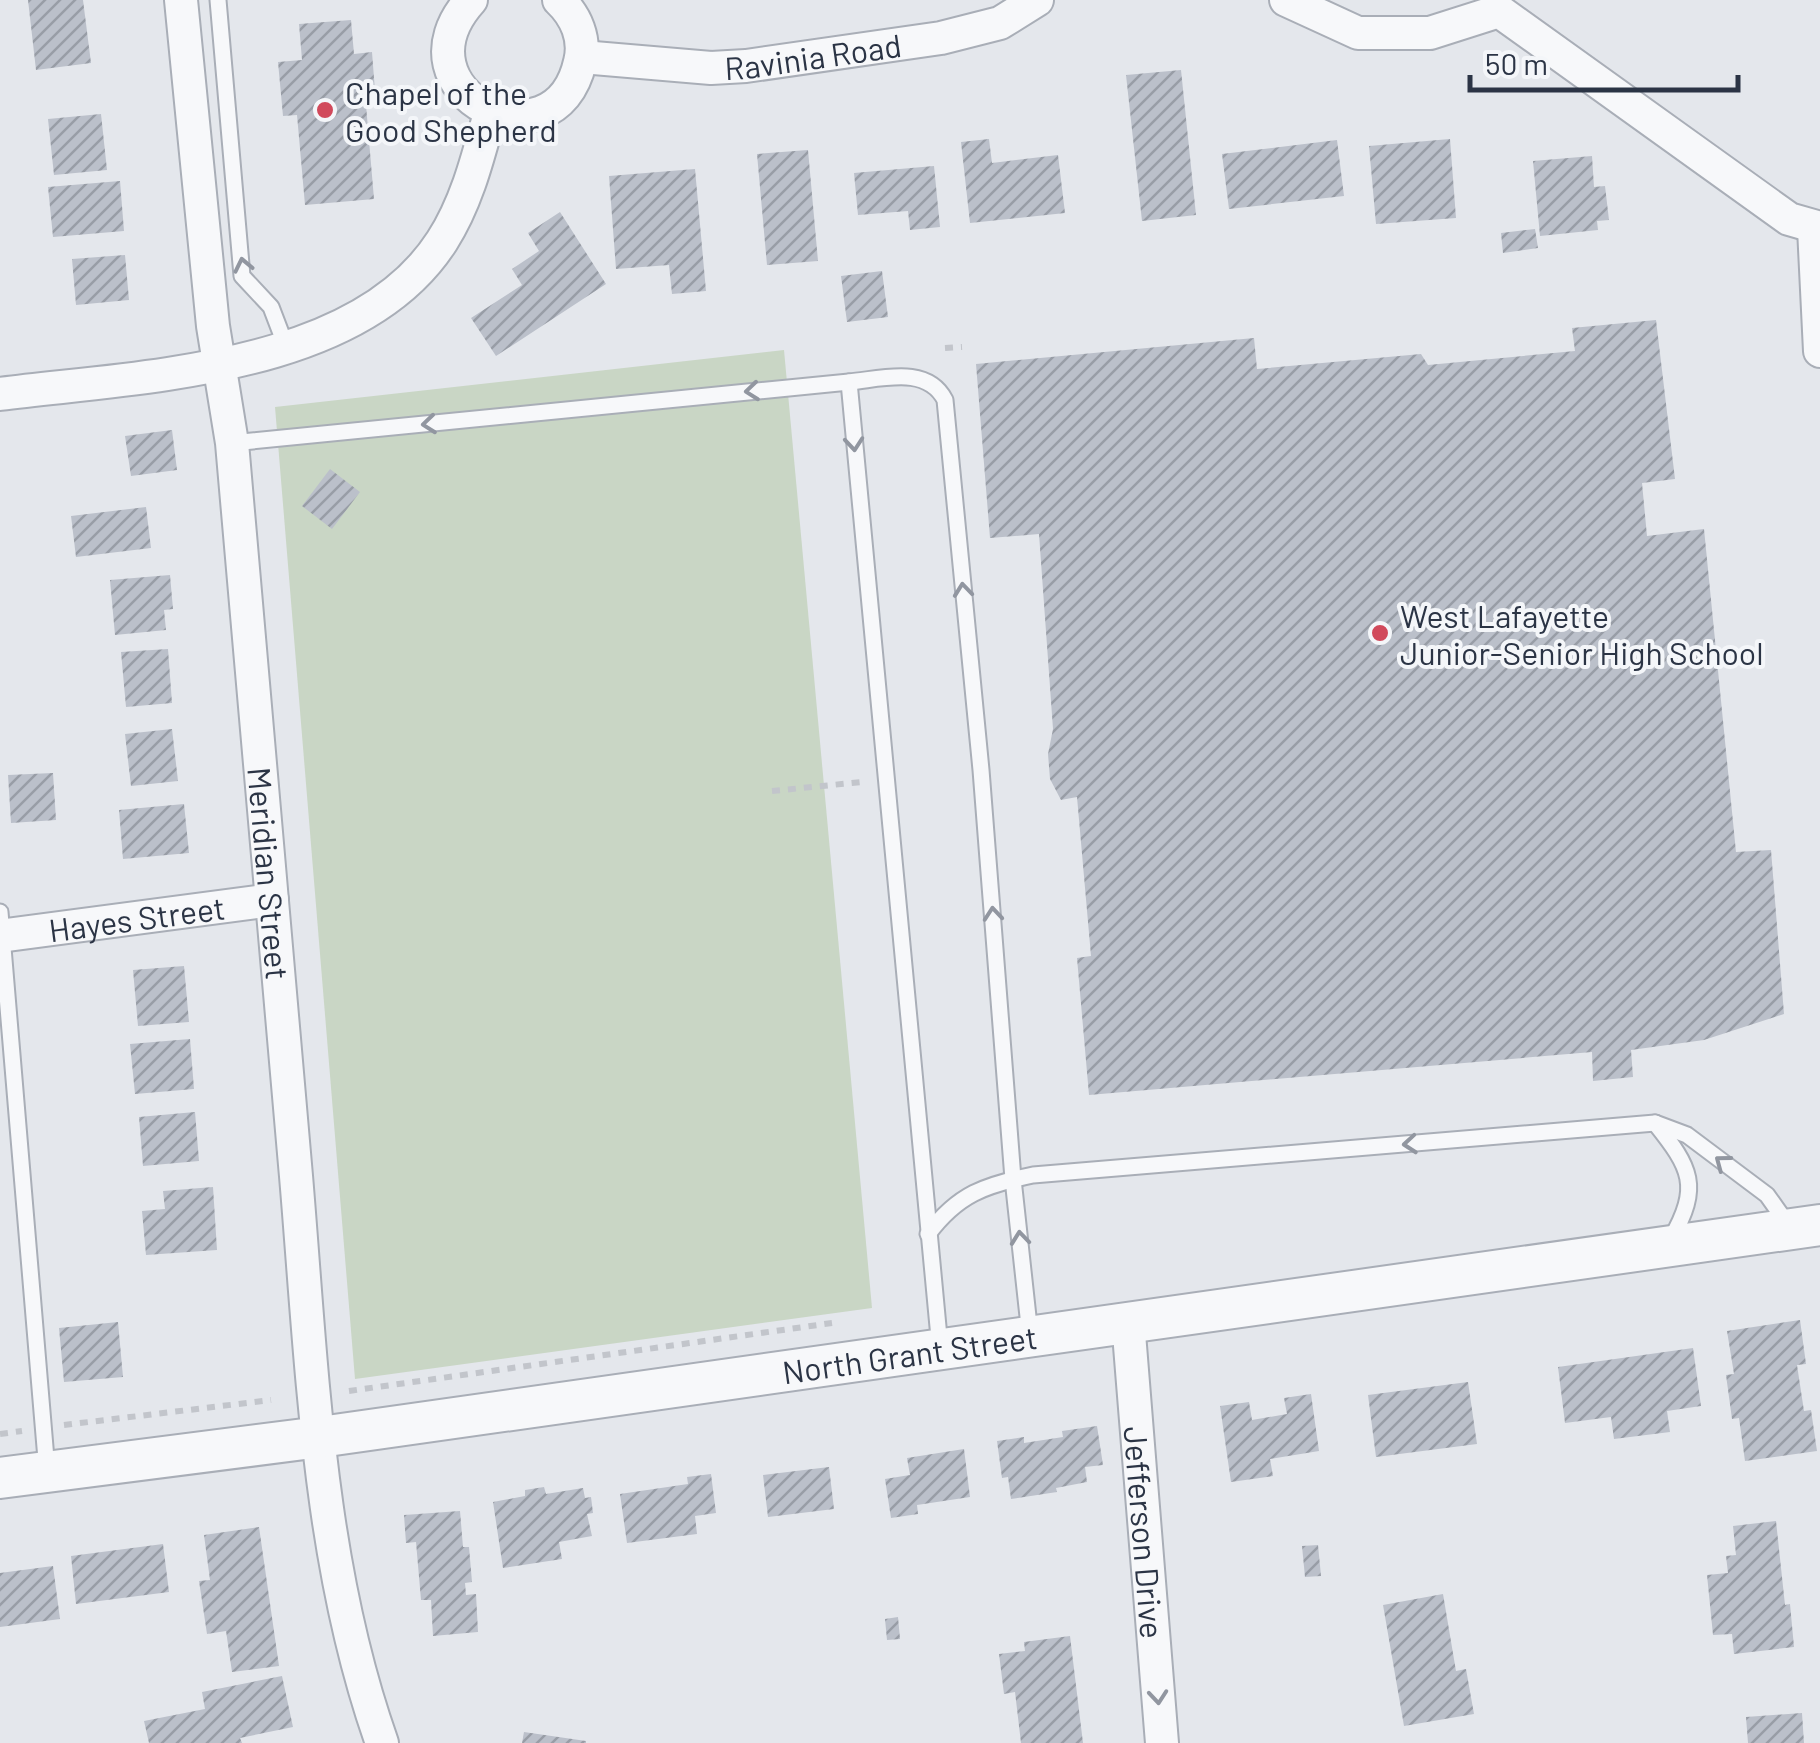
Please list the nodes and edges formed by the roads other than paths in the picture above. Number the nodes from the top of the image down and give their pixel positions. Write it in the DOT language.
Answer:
graph roads {
  1 [pos="181,0"];
  2 [pos="218,0"];
  3 [pos="559,0"];
  4 [pos="1037,0"];
  5 [pos="1286,0"];
  6 [pos="459,4"];
  7 [pos="1502,6"];
  8 [pos="582,58"];
  9 [pos="490,113"];
  10 [pos="1817,228"];
  11 [pos="288,348"];
  12 [pos="1820,351"];
  13 [pos="218,364"];
  14 [pos="849,382"];
  15 [pos="0,394"];
  16 [pos="232,443"];
  17 [pos="272,900"];
  18 [pos="1,928"];
  19 [pos="1654,1123"];
  20 [pos="1014,1179"];
  21 [pos="1806,1227"];
  22 [pos="928,1234"];
  23 [pos="1667,1247"];
  24 [pos="1128,1321"];
  25 [pos="1030,1334"];
  26 [pos="940,1348"];
  27 [pos="320,1437"];
  28 [pos="47,1472"];
  29 [pos="0,1478"];
  30 [pos="382,1743"];
  31 [pos="1162,1743"];
  1 -- 13 [label="street, Meridian Street"];
  11 -- 2 [label="lane, one-way"];
  3 -- 8 [label="street"];
  4 -- 8 [label="street, Ravinia Road"];
  5 -- 7 [label="street"];
  6 -- 9 [label="street"];
  7 -- 10 [label="street"];
  8 -- 9 [label="street"];
  9 -- 11 [label="street"];
  10 -- 12 [label="street"];
  11 -- 13 [label="street"];
  13 -- 15 [label="street"];
  13 -- 16 [label="street, Meridian Street"];
  14 -- 16 [label="lane, one-way"];
  20 -- 14 [label="lane, one-way"];
  14 -- 22 [label="lane, one-way"];
  16 -- 17 [label="street, Meridian Street"];
  17 -- 18 [label="street, Hayes Street"];
  17 -- 27 [label="street, Meridian Street"];
  18 -- 28 [label="lane"];
  19 -- 20 [label="lane, one-way"];
  21 -- 19 [label="lane, one-way"];
  19 -- 23 [label="lane"];
  20 -- 22 [label="lane"];
  25 -- 20 [label="lane, one-way"];
  21 -- 23 [label="street, North Grant Street"];
  22 -- 26 [label="lane"];
  23 -- 24 [label="street, North Grant Street"];
  24 -- 25 [label="street, North Grant Street"];
  24 -- 31 [label="street, Jefferson Drive, one-way"];
  25 -- 26 [label="street, North Grant Street"];
  26 -- 27 [label="street, North Grant Street"];
  27 -- 28 [label="street, North Grant Street"];
  27 -- 30 [label="street, Meridian Street"];
  28 -- 29 [label="street, North Grant Street"];
}
